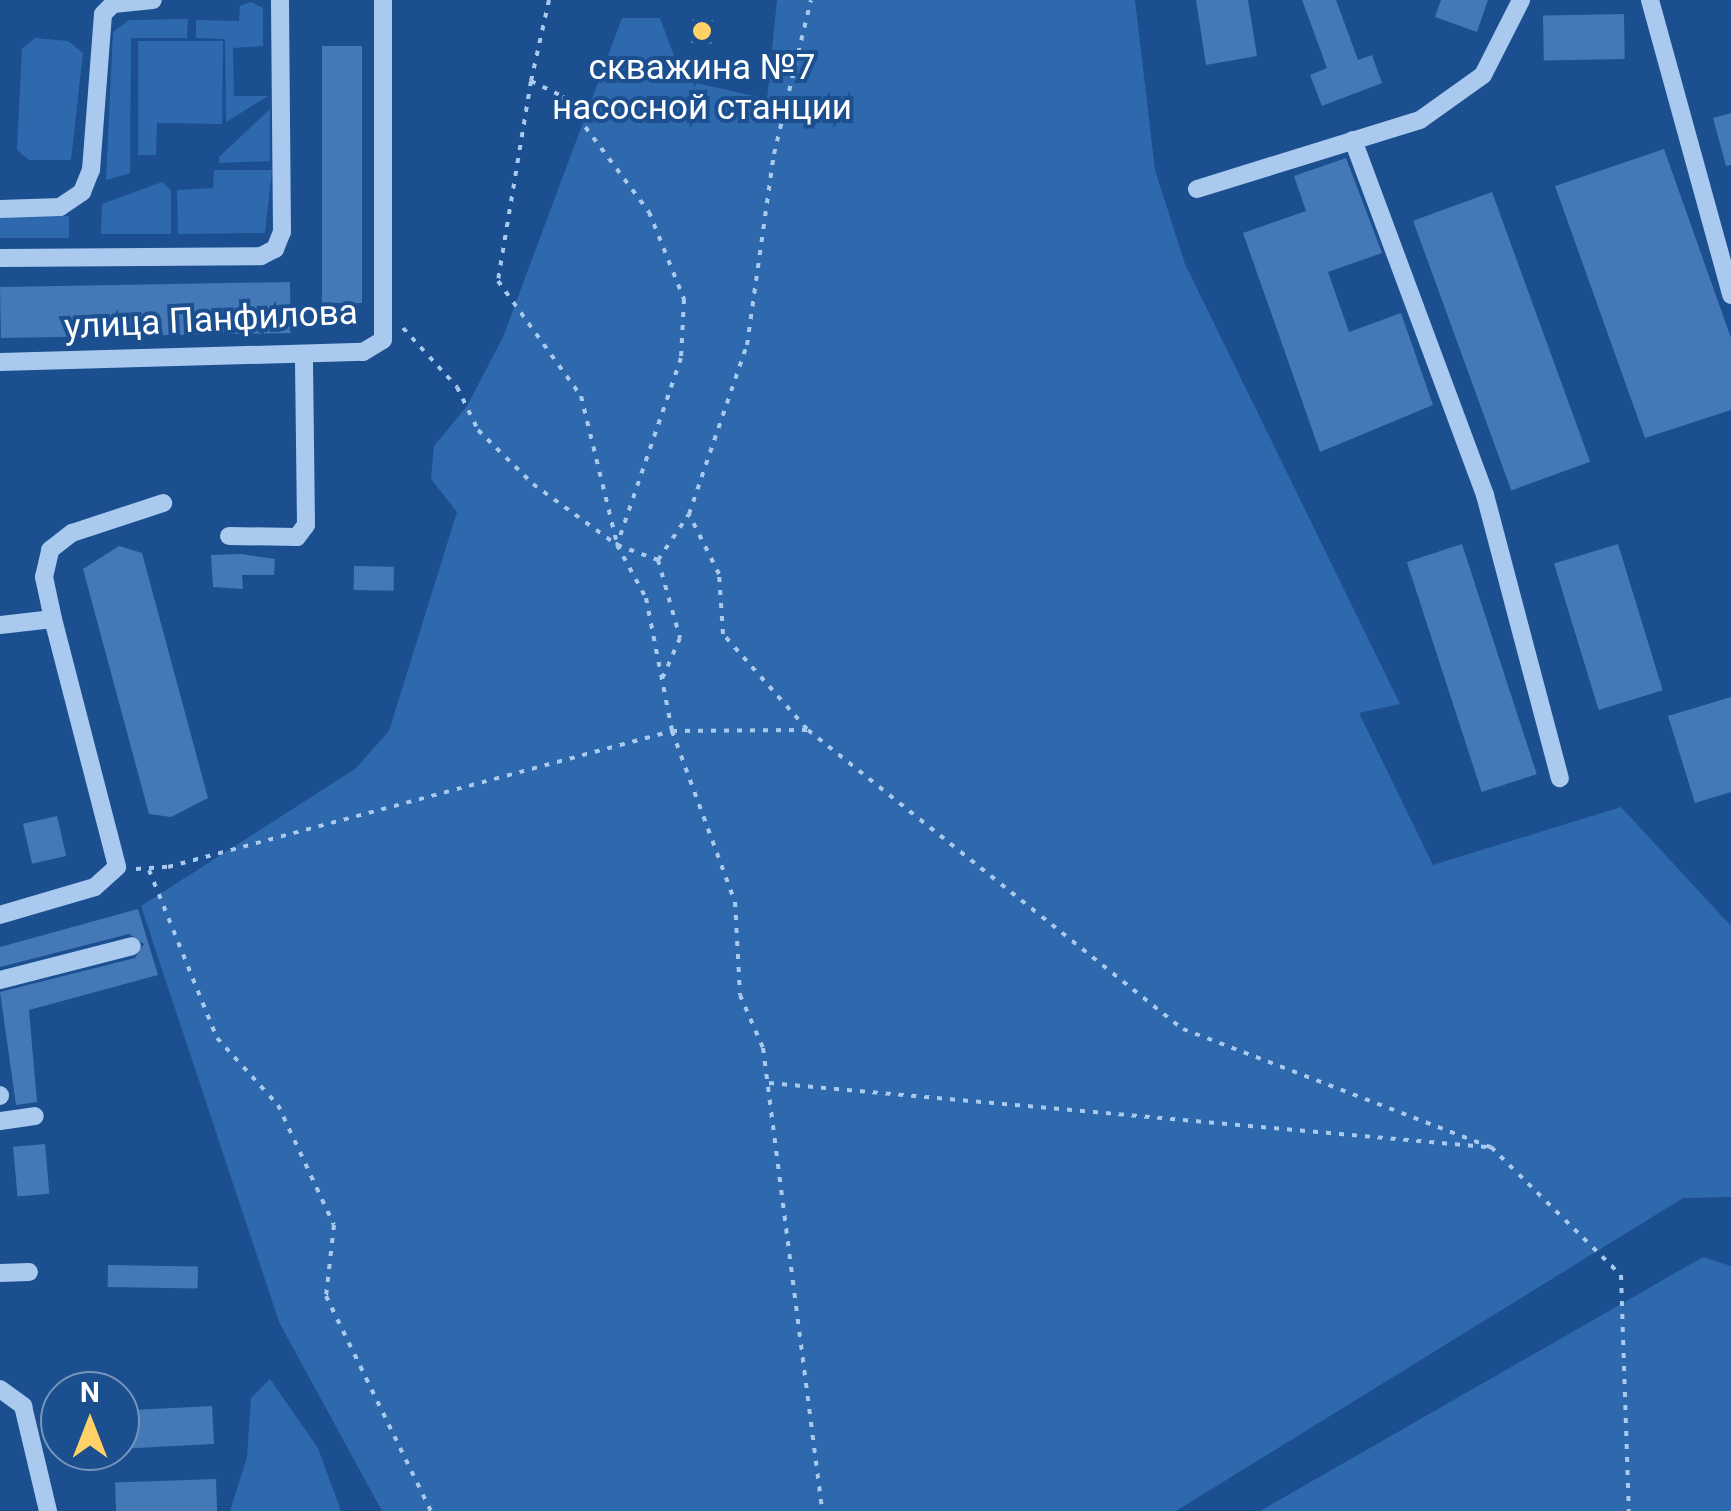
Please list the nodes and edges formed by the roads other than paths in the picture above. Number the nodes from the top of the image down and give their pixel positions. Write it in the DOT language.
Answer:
graph roads {
  1 [pos="153,0"];
  2 [pos="280,0"];
  3 [pos="383,0"];
  4 [pos="1521,0"];
  5 [pos="1650,0"];
  6 [pos="1353,140"];
  7 [pos="1197,189"];
  8 [pos="0,209"];
  9 [pos="0,258"];
  10 [pos="1731,295"];
  11 [pos="304,354"];
  12 [pos="0,362"];
  13 [pos="163,503"];
  14 [pos="230,536"];
  15 [pos="53,620"];
  16 [pos="0,625"];
  17 [pos="1560,778"];
  18 [pos="0,915"];
  19 [pos="132,946"];
  20 [pos="0,980"];
  21 [pos="35,1116"];
  22 [pos="0,1122"];
  23 [pos="30,1272"];
  24 [pos="0,1273"];
  25 [pos="0,1388"];
  26 [pos="48,1511"];
  1 -- 8 [label="street"];
  2 -- 9 [label="street"];
  3 -- 11 [label="street, улица Панфилова"];
  4 -- 6 [label="street"];
  5 -- 10 [label="street"];
  6 -- 7 [label="street"];
  6 -- 17 [label="street"];
  11 -- 12 [label="street, улица Панфилова"];
  11 -- 14 [label="street"];
  13 -- 15 [label="street"];
  15 -- 16 [label="street"];
  15 -- 18 [label="street"];
  19 -- 20 [label="street"];
  21 -- 22 [label="street"];
  23 -- 24 [label="street"];
  25 -- 26 [label="street"];
}
